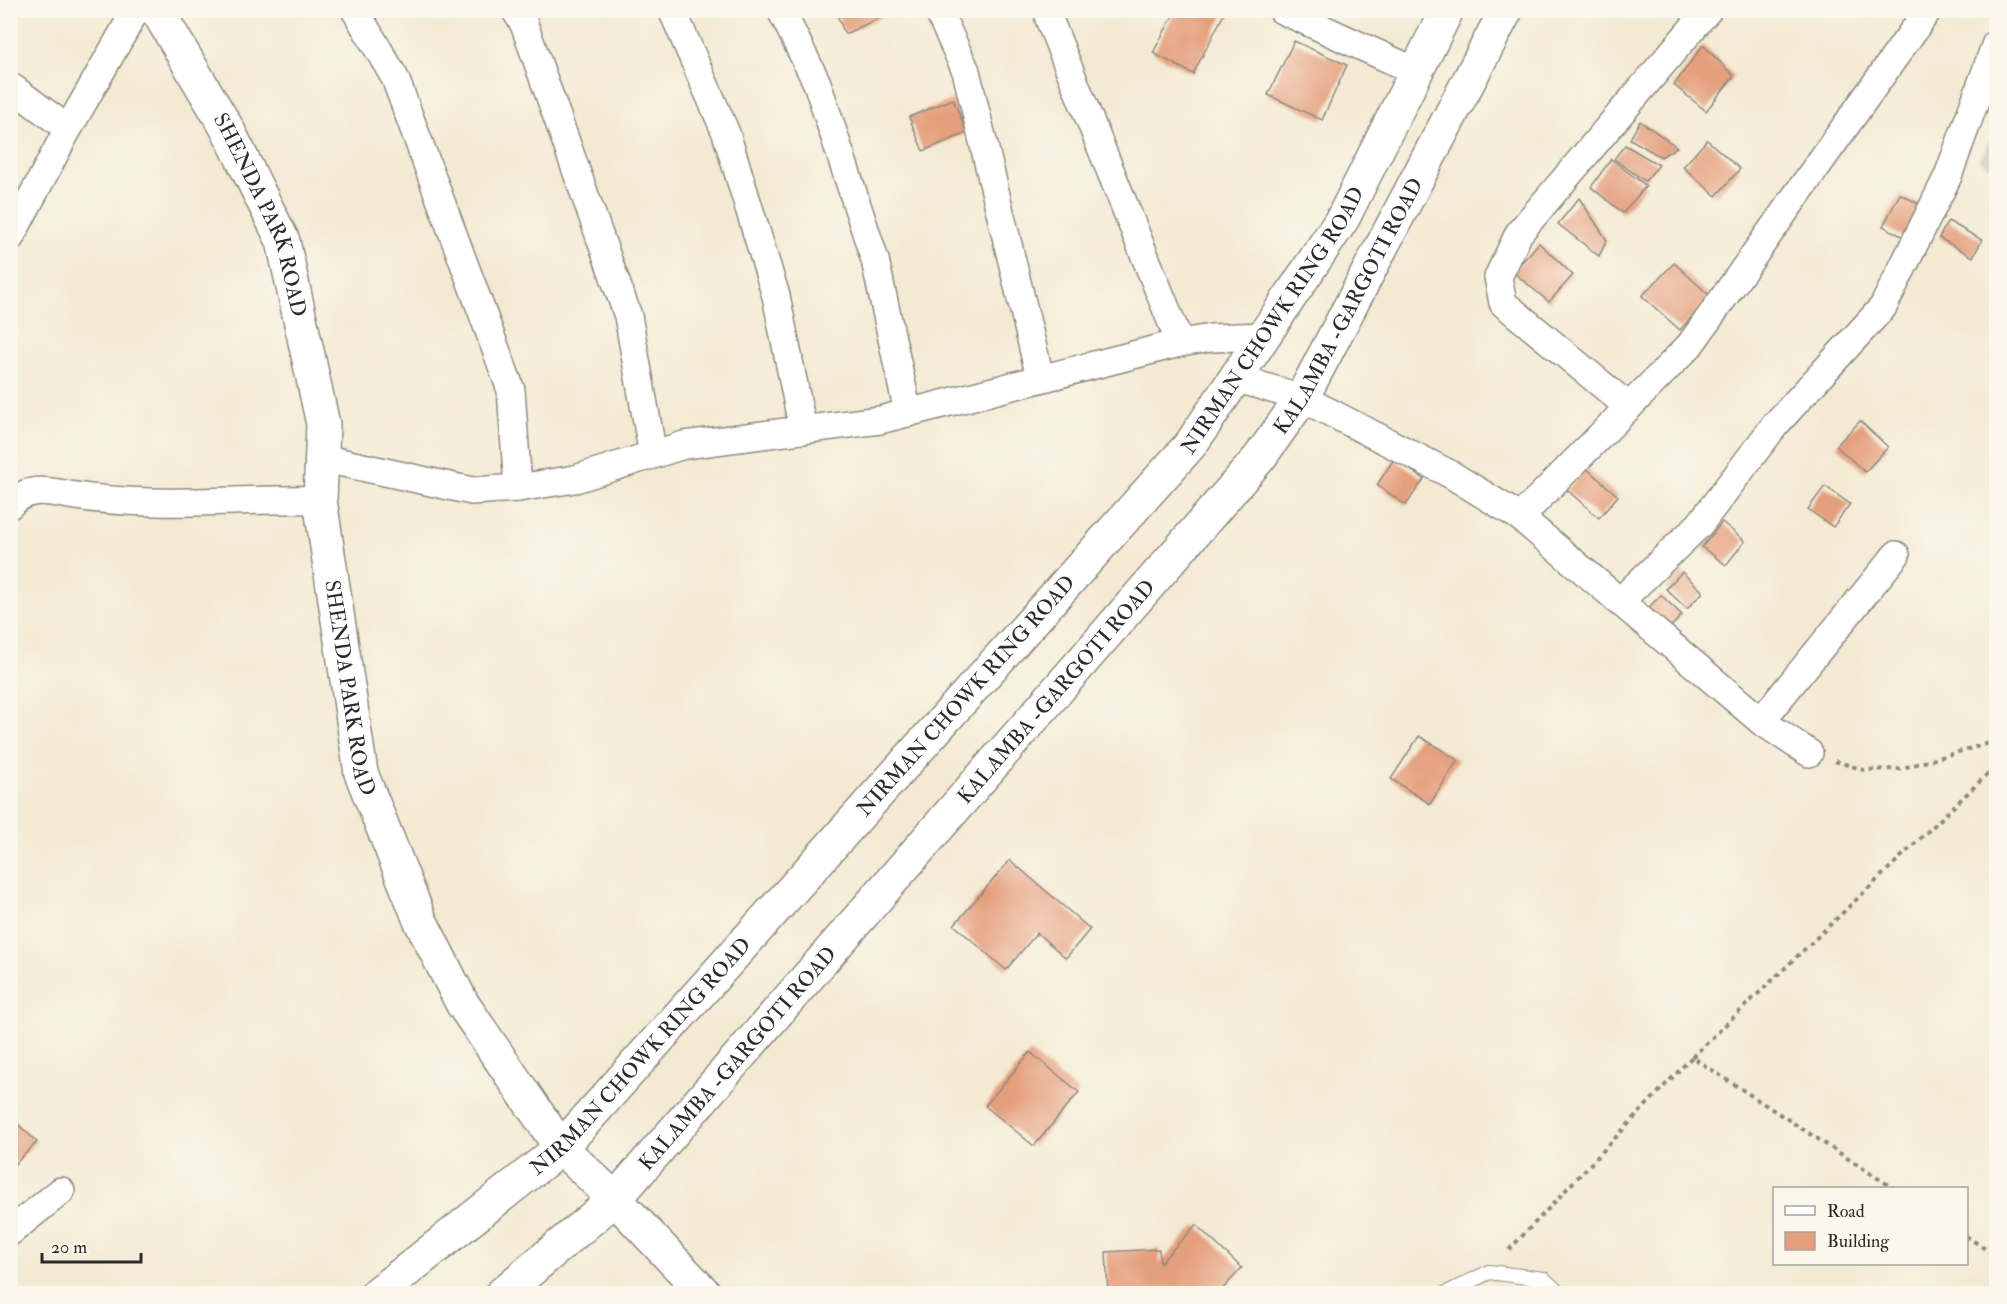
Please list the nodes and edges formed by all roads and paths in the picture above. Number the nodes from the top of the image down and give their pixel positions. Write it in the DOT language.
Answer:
graph roads {
  1 [pos="136,10"];
  2 [pos="157,10"];
  3 [pos="355,10"];
  4 [pos="515,10"];
  5 [pos="672,10"];
  6 [pos="781,10"];
  7 [pos="938,10"];
  8 [pos="1282,10"];
  9 [pos="1447,10"];
  10 [pos="1506,10"];
  11 [pos="1708,10"];
  12 [pos="1928,10"];
  13 [pos="1049,19"];
  14 [pos="1996,43"];
  15 [pos="1415,71"];
  16 [pos="10,86"];
  17 [pos="68,129"];
  18 [pos="11,234"];
  19 [pos="1263,336"];
  20 [pos="1180,343"];
  21 [pos="1040,377"];
  22 [pos="1235,378"];
  23 [pos="1302,398"];
  24 [pos="1629,407"];
  25 [pos="908,413"];
  26 [pos="803,430"];
  27 [pos="653,455"];
  28 [pos="321,458"];
  29 [pos="518,488"];
  30 [pos="320,500"];
  31 [pos="10,505"];
  32 [pos="1520,518"];
  33 [pos="1896,555"];
  34 [pos="1619,602"];
  35 [pos="1761,721"];
  36 [pos="1996,741"];
  37 [pos="1809,753"];
  38 [pos="1996,766"];
  39 [pos="1692,1057"];
  40 [pos="561,1148"];
  41 [pos="1891,1187"];
  42 [pos="60,1191"];
  43 [pos="615,1199"];
  44 [pos="10,1232"];
  45 [pos="1968,1237"];
  46 [pos="1996,1256"];
  47 [pos="1489,1272"];
  48 [pos="377,1293"];
  49 [pos="502,1293"];
  50 [pos="705,1293"];
  51 [pos="1445,1293"];
  52 [pos="1560,1293"];
  1 -- 17 [label="street"];
  2 -- 28 [label="main road, SHENDA PARK ROAD"];
  3 -- 29 [label="street"];
  4 -- 27 [label="street"];
  5 -- 26 [label="street"];
  6 -- 25 [label="street"];
  7 -- 21 [label="street"];
  8 -- 15 [label="street"];
  9 -- 15 [label="main road, NIRMAN CHOWK RING ROAD"];
  10 -- 23 [label="main road, KALAMBA -GARGOTI ROAD"];
  11 -- 24 [label="street"];
  12 -- 24 [label="street"];
  13 -- 20 [label="street"];
  14 -- 34 [label="street"];
  15 -- 19 [label="main road, NIRMAN CHOWK RING ROAD"];
  16 -- 17 [label="street"];
  17 -- 18 [label="street"];
  19 -- 20 [label="street"];
  19 -- 22 [label="main road, NIRMAN CHOWK RING ROAD"];
  20 -- 21 [label="street"];
  21 -- 25 [label="street"];
  22 -- 23 [label="street"];
  22 -- 40 [label="main road, NIRMAN CHOWK RING ROAD"];
  23 -- 32 [label="street"];
  23 -- 43 [label="main road, KALAMBA -GARGOTI ROAD"];
  24 -- 32 [label="street"];
  25 -- 26 [label="street"];
  26 -- 27 [label="street"];
  27 -- 29 [label="street"];
  28 -- 29 [label="street"];
  28 -- 30 [label="main road, SHENDA PARK ROAD"];
  30 -- 31 [label="street"];
  30 -- 40 [label="main road, SHENDA PARK ROAD"];
  32 -- 34 [label="street"];
  33 -- 35 [label="street"];
  34 -- 35 [label="street"];
  35 -- 37 [label="street"];
  36 -- 37 [label="path"];
  38 -- 39 [label="path"];
  39 -- 41 [label="path"];
  39 -- 47 [label="path"];
  40 -- 43 [label="main road, SHENDA PARK ROAD"];
  40 -- 48 [label="main road, NIRMAN CHOWK RING ROAD"];
  42 -- 44 [label="street"];
  43 -- 49 [label="main road, KALAMBA -GARGOTI ROAD"];
  43 -- 50 [label="main road, SHENDA PARK ROAD"];
  45 -- 46 [label="path"];
  47 -- 51 [label="lane"];
  47 -- 52 [label="lane"];
}
